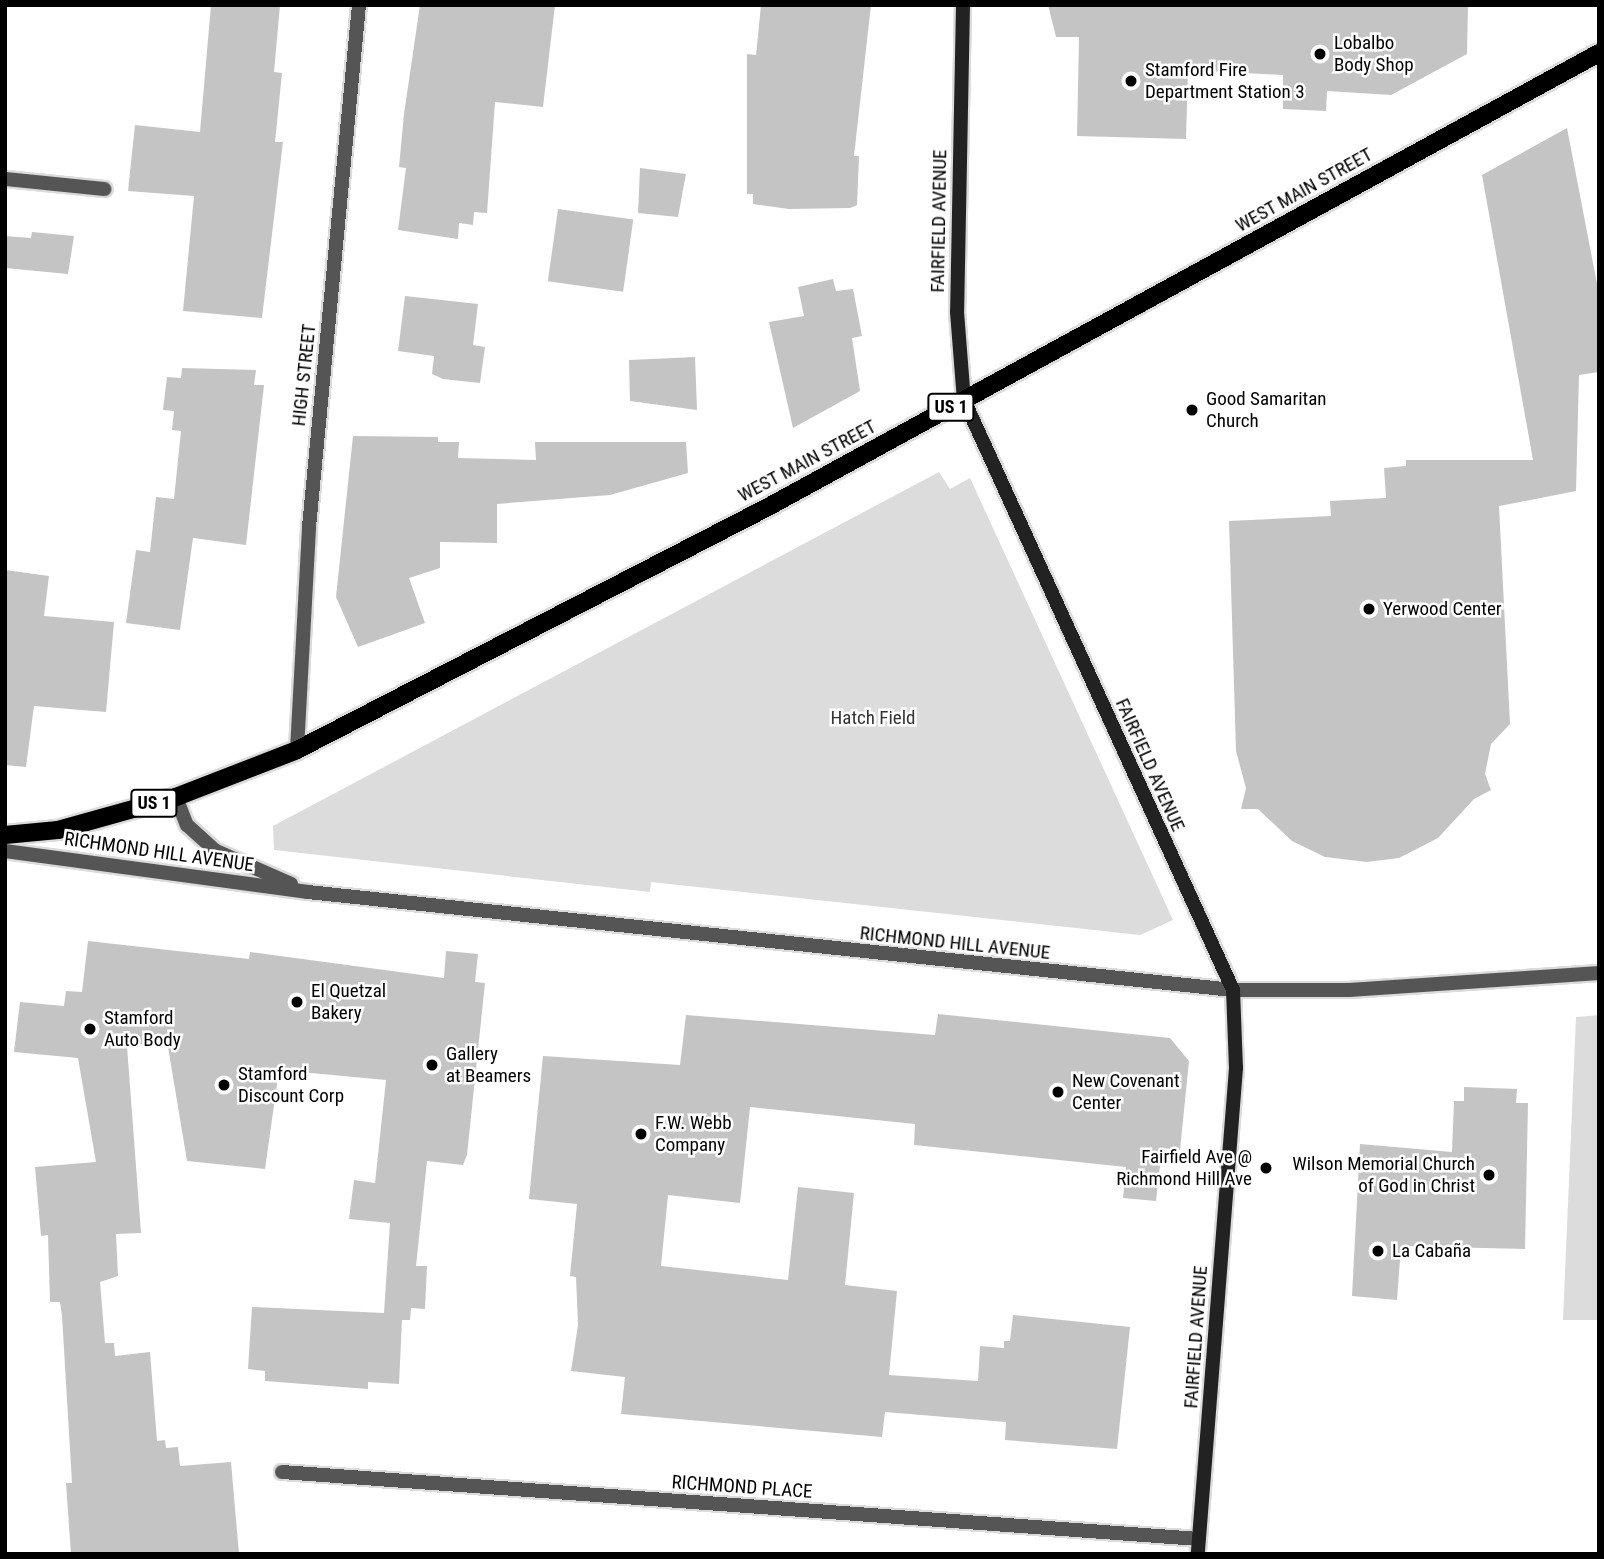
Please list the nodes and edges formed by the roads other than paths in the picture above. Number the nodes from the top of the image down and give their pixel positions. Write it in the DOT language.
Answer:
graph roads {
  1 [pos="359,5"];
  2 [pos="963,5"];
  3 [pos="1599,53"];
  4 [pos="5,179"];
  5 [pos="104,189"];
  6 [pos="964,400"];
  7 [pos="297,750"];
  8 [pos="176,797"];
  9 [pos="5,835"];
  10 [pos="5,851"];
  11 [pos="308,891"];
  12 [pos="1599,973"];
  13 [pos="1233,990"];
  14 [pos="282,1472"];
  15 [pos="1198,1546"];
  1 -- 7 [label="street, HIGH STREET"];
  2 -- 6 [label="main road, FAIRFIELD AVENUE"];
  3 -- 6 [label="main road, WEST MAIN STREET / US 1"];
  4 -- 5 [label="street"];
  6 -- 7 [label="main road, WEST MAIN STREET / US 1"];
  6 -- 13 [label="main road, FAIRFIELD AVENUE"];
  7 -- 8 [label="main road, WEST MAIN STREET / US 1"];
  8 -- 9 [label="main road, WEST MAIN STREET / US 1"];
  8 -- 11 [label="street, RICHMOND HILL AVENUE"];
  10 -- 11 [label="street, RICHMOND HILL AVENUE"];
  11 -- 13 [label="street, RICHMOND HILL AVENUE"];
  12 -- 13 [label="street, RICHMOND HILL AVENUE"];
  13 -- 15 [label="main road, FAIRFIELD AVENUE"];
  14 -- 15 [label="street, RICHMOND PLACE"];
}
